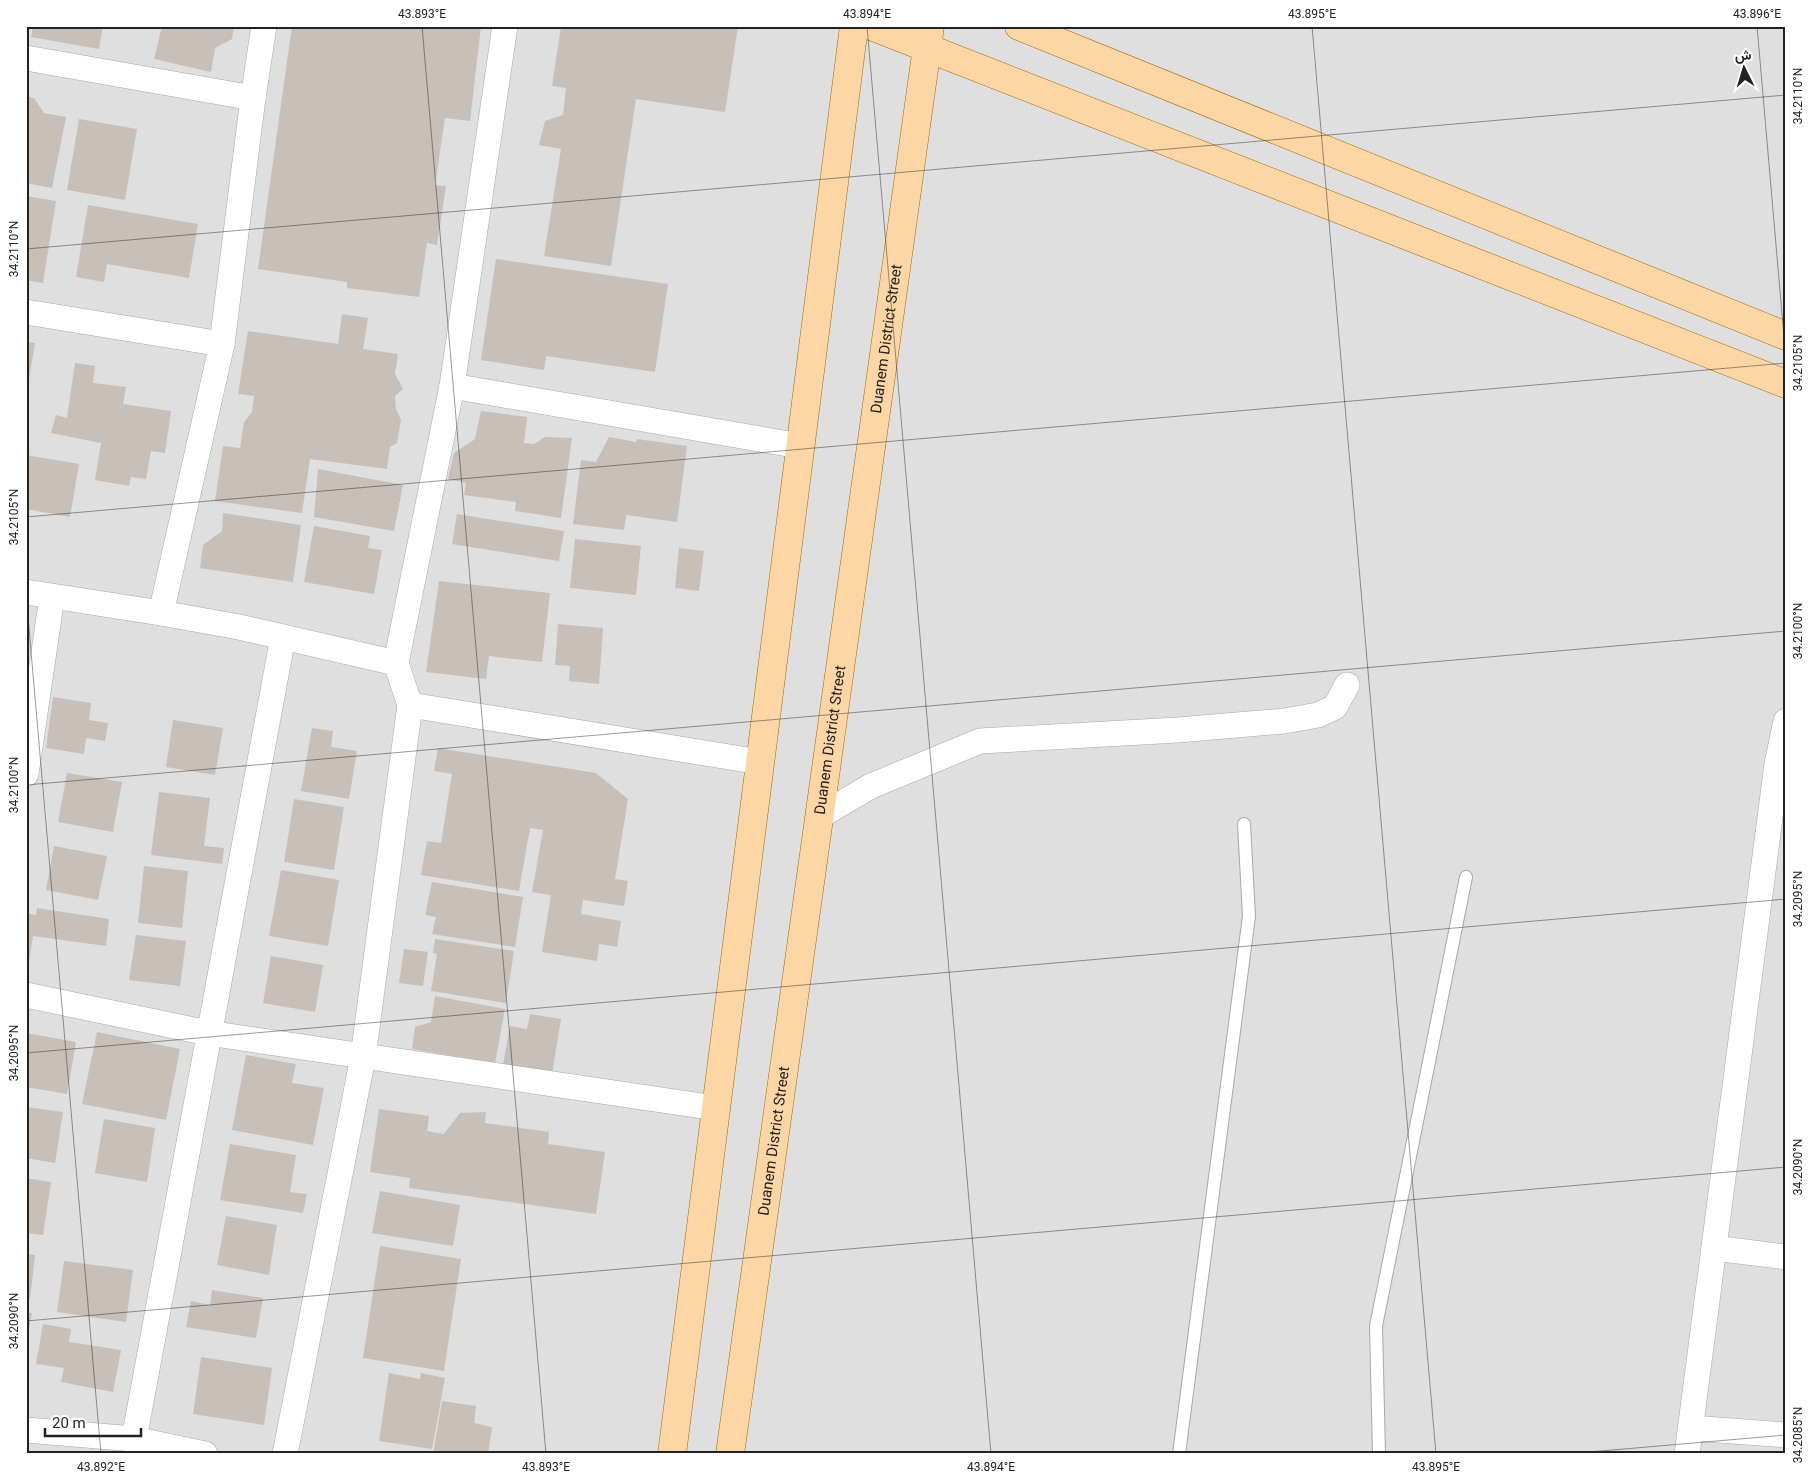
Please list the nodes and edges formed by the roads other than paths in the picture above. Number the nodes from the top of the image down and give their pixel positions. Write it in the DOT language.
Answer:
graph roads {
  1 [pos="264,26"];
  2 [pos="505,26"];
  3 [pos="854,26"];
  4 [pos="871,26"];
  5 [pos="1019,26"];
  6 [pos="928,37"];
  7 [pos="26,58"];
  8 [pos="253,98"];
  9 [pos="26,312"];
  10 [pos="1786,336"];
  11 [pos="222,344"];
  12 [pos="1786,384"];
  13 [pos="452,386"];
  14 [pos="800,446"];
  15 [pos="26,592"];
  16 [pos="52,597"];
  17 [pos="161,613"];
  18 [pos="283,637"];
  19 [pos="396,663"];
  20 [pos="1347,684"];
  21 [pos="410,705"];
  22 [pos="1786,721"];
  23 [pos="760,762"];
  24 [pos="26,774"];
  25 [pos="820,816"];
  26 [pos="1244,824"];
  27 [pos="1466,877"];
  28 [pos="26,995"];
  29 [pos="208,1033"];
  30 [pos="363,1057"];
  31 [pos="716,1108"];
  32 [pos="1714,1248"];
  33 [pos="1786,1257"];
  34 [pos="1690,1428"];
  35 [pos="26,1430"];
  36 [pos="1786,1435"];
  37 [pos="134,1439"];
  38 [pos="205,1454"];
  39 [pos="285,1454"];
  40 [pos="672,1454"];
  41 [pos="730,1454"];
  42 [pos="1179,1454"];
  43 [pos="1379,1454"];
  44 [pos="1687,1454"];
  1 -- 8 [label="street"];
  2 -- 13 [label="street"];
  3 -- 14 [label="main road"];
  4 -- 6 [label="main road"];
  5 -- 10 [label="main road"];
  6 -- 12 [label="main road"];
  6 -- 25 [label="main road, Duanem District Street"];
  7 -- 8 [label="street"];
  8 -- 11 [label="street"];
  9 -- 11 [label="street"];
  11 -- 17 [label="street"];
  13 -- 14 [label="street"];
  13 -- 19 [label="street"];
  14 -- 23 [label="main road"];
  15 -- 16 [label="street"];
  16 -- 17 [label="street"];
  16 -- 24 [label="street"];
  17 -- 18 [label="street"];
  18 -- 19 [label="street"];
  18 -- 29 [label="street"];
  19 -- 21 [label="street"];
  20 -- 25 [label="street"];
  21 -- 23 [label="street"];
  21 -- 30 [label="street"];
  22 -- 32 [label="street"];
  23 -- 31 [label="main road"];
  25 -- 41 [label="main road, Duanem District Street"];
  26 -- 42 [label="lane"];
  27 -- 43 [label="lane"];
  28 -- 29 [label="street"];
  29 -- 30 [label="street"];
  29 -- 37 [label="street"];
  30 -- 31 [label="street"];
  30 -- 39 [label="street"];
  31 -- 40 [label="main road"];
  32 -- 33 [label="street"];
  32 -- 34 [label="street"];
  34 -- 36 [label="street"];
  34 -- 44 [label="street"];
  35 -- 37 [label="street"];
  37 -- 38 [label="street"];
}
